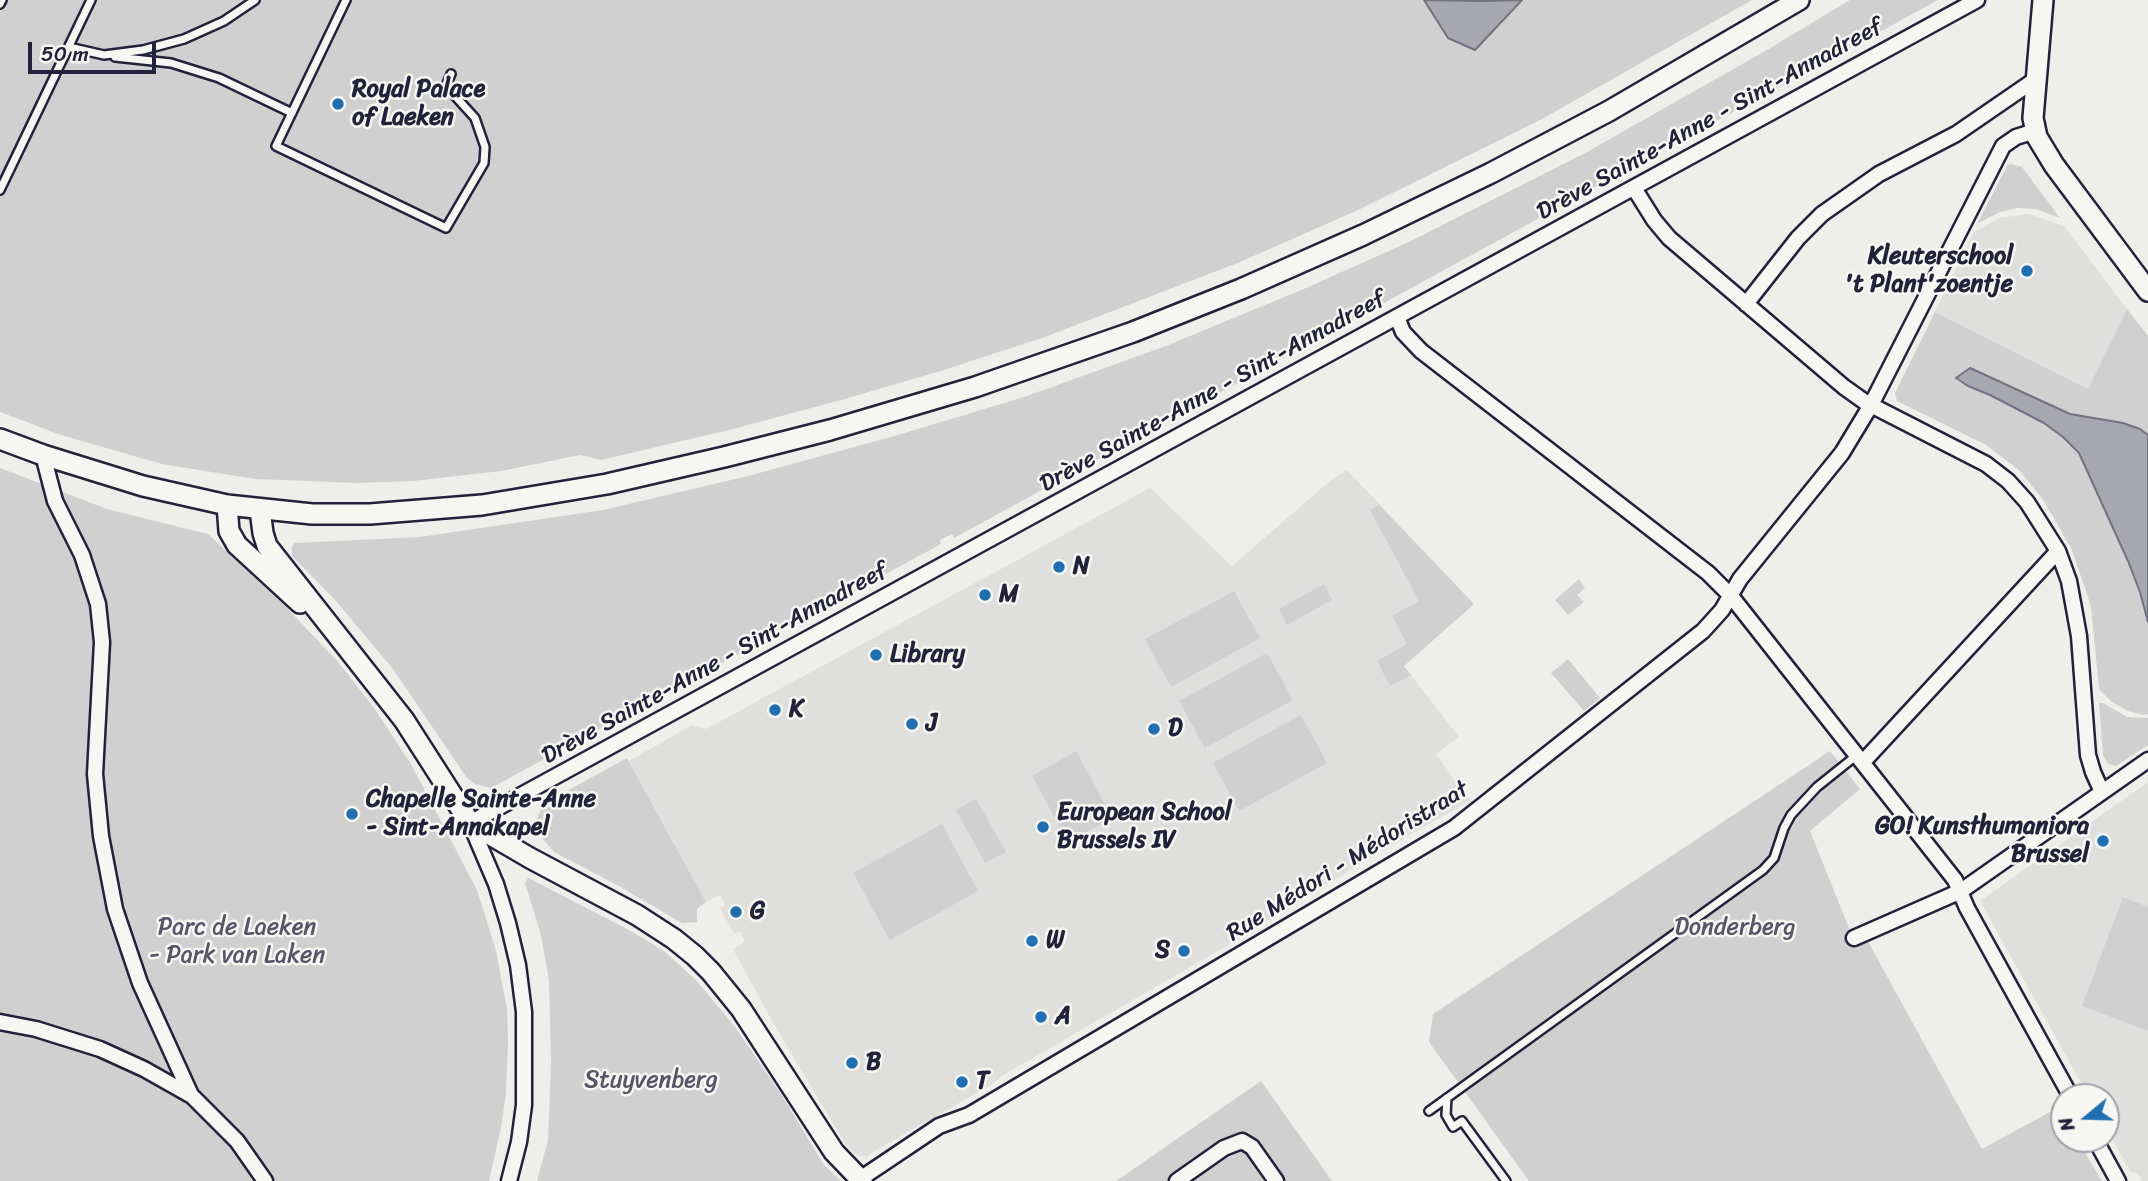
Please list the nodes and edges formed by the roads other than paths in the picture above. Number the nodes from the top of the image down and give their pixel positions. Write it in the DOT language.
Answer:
graph roads {
  1 [pos="91,0"];
  2 [pos="255,0"];
  3 [pos="346,0"];
  4 [pos="1799,0"];
  5 [pos="1977,0"];
  6 [pos="2043,0"];
  7 [pos="69,47"];
  8 [pos="104,55"];
  9 [pos="451,74"];
  10 [pos="2036,79"];
  11 [pos="292,113"];
  12 [pos="2035,131"];
  13 [pos="1634,188"];
  14 [pos="0,190"];
  15 [pos="2148,291"];
  16 [pos="1746,304"];
  17 [pos="1397,317"];
  18 [pos="1871,405"];
  19 [pos="0,439"];
  20 [pos="43,455"];
  21 [pos="227,505"];
  22 [pos="260,510"];
  23 [pos="2058,551"];
  24 [pos="1731,596"];
  25 [pos="331,628"];
  26 [pos="1860,758"];
  27 [pos="2148,760"];
  28 [pos="2102,792"];
  29 [pos="470,823"];
  30 [pos="1961,891"];
  31 [pos="1854,938"];
  32 [pos="0,1022"];
  33 [pos="2063,1083"];
  34 [pos="191,1095"];
  35 [pos="1447,1098"];
  36 [pos="1429,1111"];
  37 [pos="2103,1153"];
  38 [pos="258,1174"];
  39 [pos="861,1180"];
  40 [pos="265,1181"];
  41 [pos="509,1181"];
  42 [pos="1177,1181"];
  43 [pos="1276,1181"];
  44 [pos="1506,1181"];
  45 [pos="2118,1181"];
  1 -- 7 [label="lane"];
  2 -- 8 [label="lane"];
  3 -- 11 [label="lane"];
  4 -- 22 [label="main road"];
  5 -- 13 [label="street, Drève Sainte-Anne - Sint-Annadreef"];
  6 -- 10 [label="main road"];
  7 -- 8 [label="lane"];
  7 -- 14 [label="lane"];
  8 -- 11 [label="lane"];
  9 -- 11 [label="lane"];
  10 -- 12 [label="main road"];
  10 -- 16 [label="street"];
  12 -- 15 [label="main road"];
  12 -- 18 [label="street, Rue Médori - Médoristraat"];
  13 -- 16 [label="street"];
  13 -- 17 [label="street, Drève Sainte-Anne - Sint-Annadreef"];
  16 -- 18 [label="street"];
  17 -- 24 [label="street"];
  17 -- 29 [label="street, Drève Sainte-Anne - Sint-Annadreef"];
  18 -- 23 [label="street"];
  18 -- 24 [label="street, Rue Médori - Médoristraat"];
  19 -- 20 [label="main road"];
  20 -- 21 [label="main road"];
  20 -- 34 [label="street"];
  21 -- 22 [label="main road"];
  21 -- 25 [label="main road"];
  22 -- 25 [label="main road"];
  23 -- 26 [label="street"];
  23 -- 28 [label="street"];
  24 -- 26 [label="street"];
  24 -- 39 [label="street, Rue Médori - Médoristraat"];
  25 -- 29 [label="main road"];
  26 -- 30 [label="street"];
  26 -- 35 [label="lane"];
  27 -- 28 [label="street"];
  28 -- 30 [label="street"];
  29 -- 39 [label="main road"];
  29 -- 41 [label="street"];
  30 -- 31 [label="street"];
  30 -- 33 [label="street"];
  32 -- 34 [label="street"];
  34 -- 38 [label="street"];
  35 -- 36 [label="lane"];
  35 -- 44 [label="lane"];
  37 -- 45 [label="street"];
  38 -- 40 [label="street"];
  42 -- 43 [label="street"];
}
